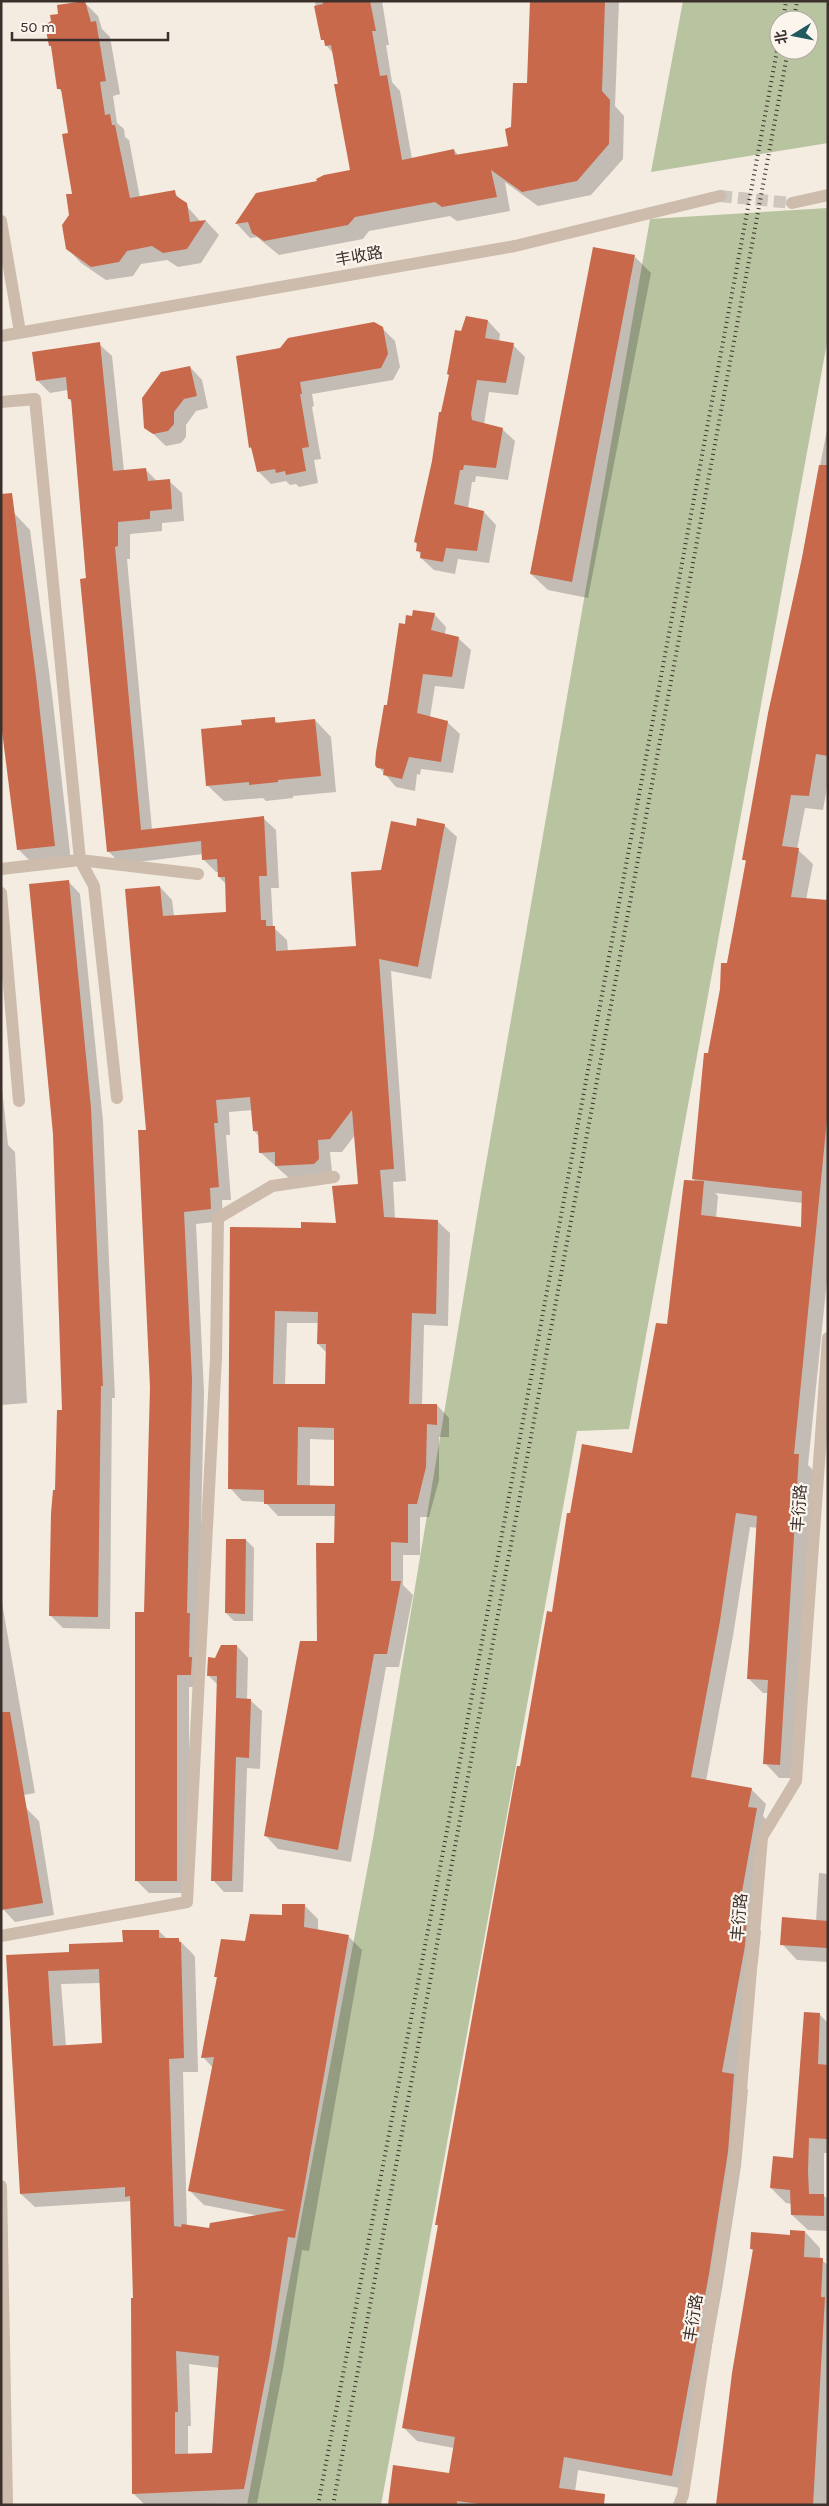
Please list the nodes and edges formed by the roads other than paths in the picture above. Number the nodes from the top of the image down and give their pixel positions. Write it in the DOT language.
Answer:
graph roads {
  1 [pos="828,195"];
  2 [pos="720,196"];
  3 [pos="792,203"];
  4 [pos="1,221"];
  5 [pos="20,332"];
  6 [pos="1,336"];
  7 [pos="1,402"];
  8 [pos="80,860"];
  9 [pos="1,869"];
  10 [pos="198,874"];
  11 [pos="1,893"];
  12 [pos="117,1098"];
  13 [pos="19,1100"];
  14 [pos="334,1177"];
  15 [pos="828,1338"];
  16 [pos="1,1936"];
  17 [pos="1,2186"];
  18 [pos="7,2505"];
  19 [pos="678,2505"];
  1 -- 3 [label="street"];
  2 -- 5 [label="street, 丰收路"];
  4 -- 5 [label="street"];
  5 -- 6 [label="street, 丰收路"];
  7 -- 8 [label="street"];
  8 -- 9 [label="street"];
  8 -- 10 [label="street"];
  8 -- 12 [label="street"];
  11 -- 13 [label="street"];
  14 -- 16 [label="street"];
  15 -- 19 [label="street, 丰衍路"];
  17 -- 18 [label="street"];
}
